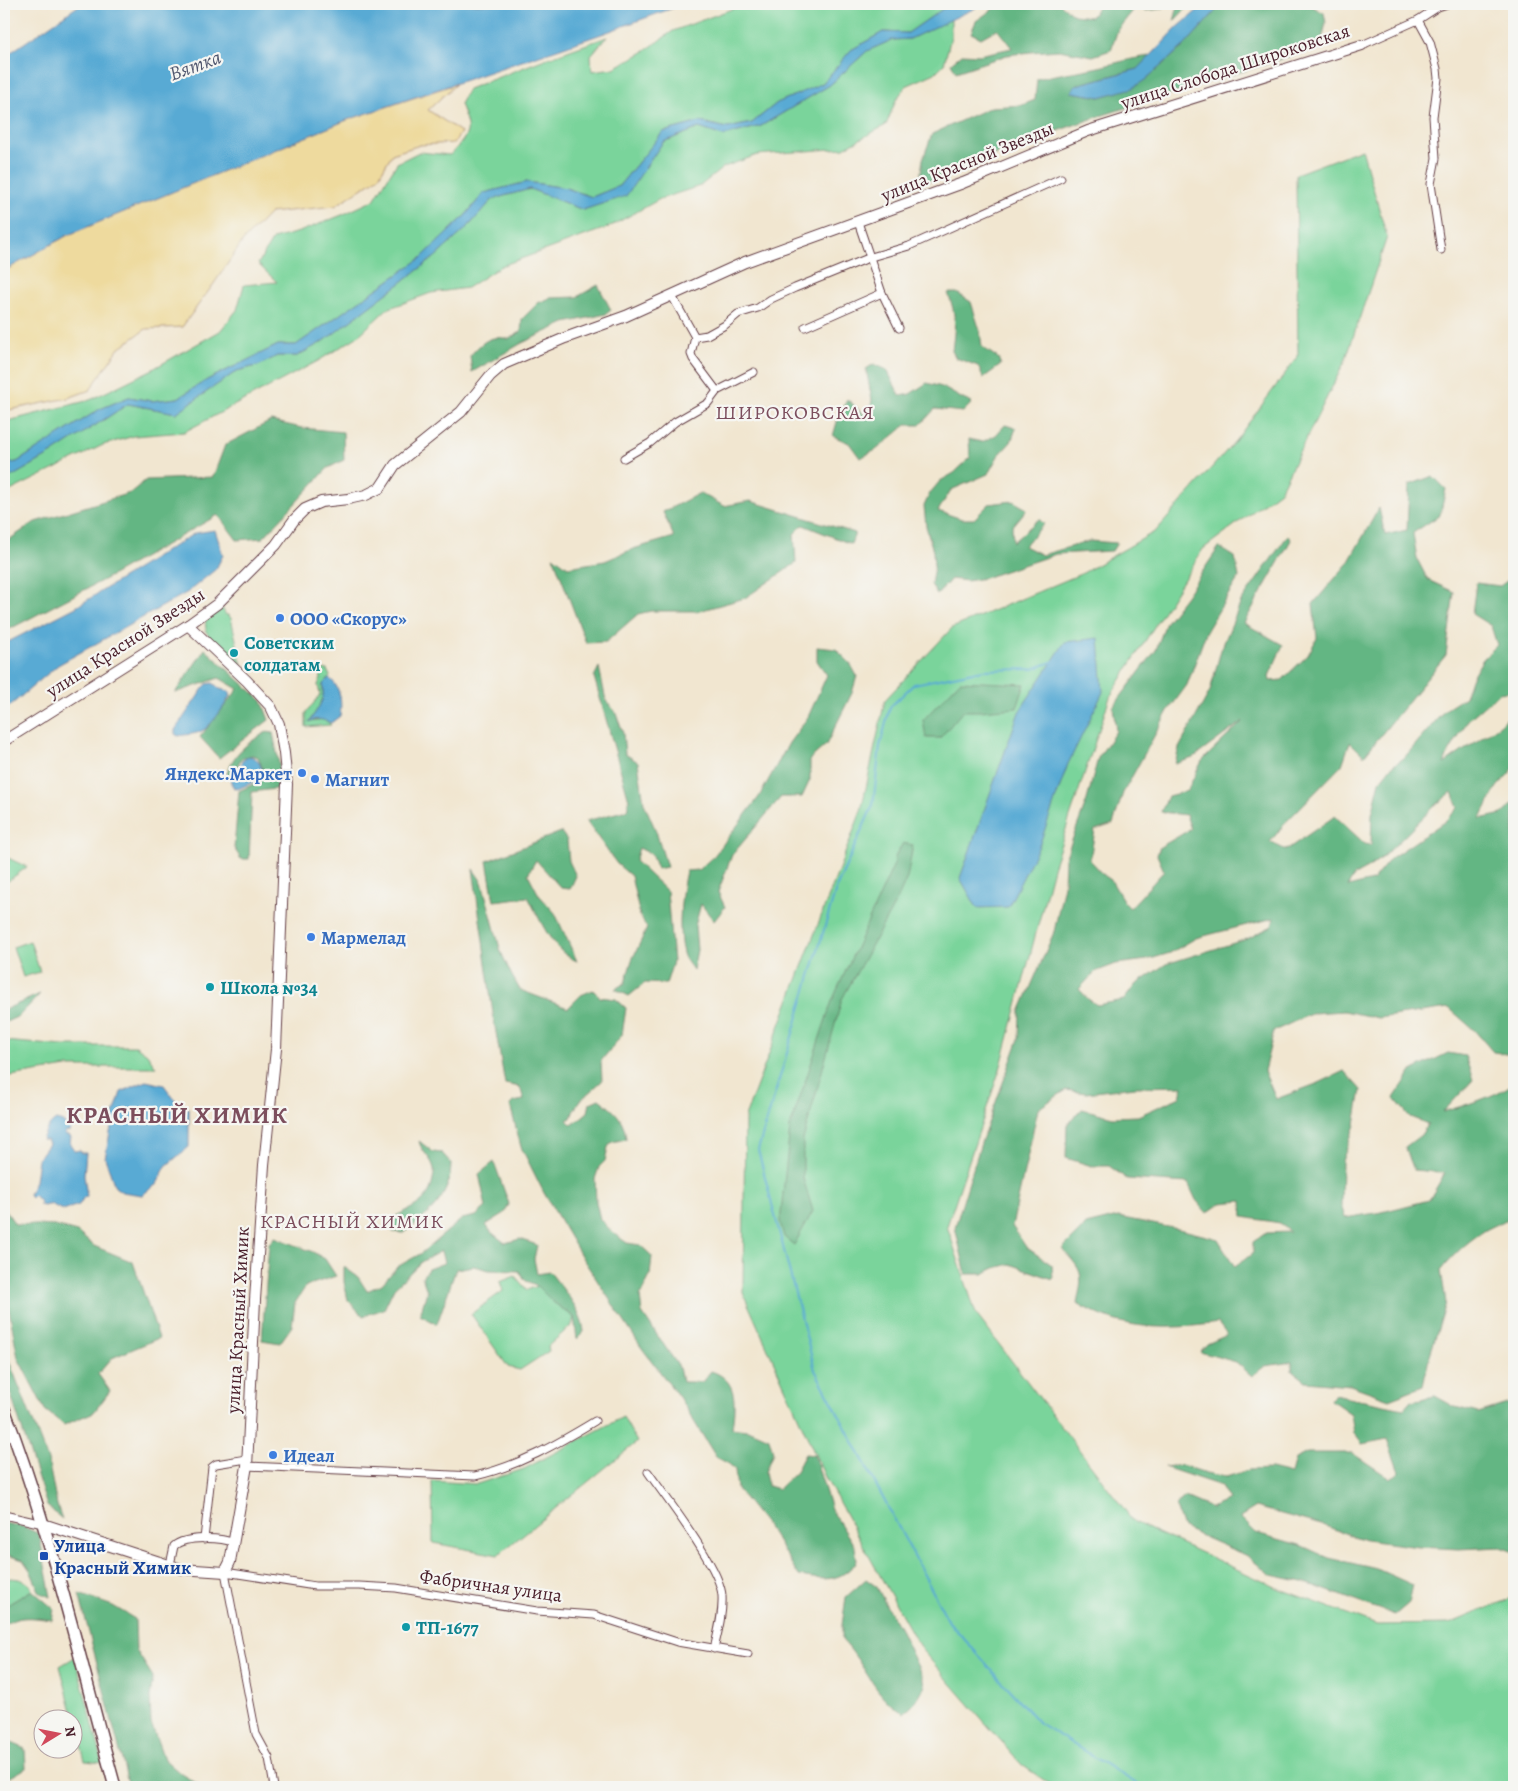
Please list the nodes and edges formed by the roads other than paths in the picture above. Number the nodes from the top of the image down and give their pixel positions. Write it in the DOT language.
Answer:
graph roads {
  1 [pos="1447,4"];
  2 [pos="1418,20"];
  3 [pos="1362,45"];
  4 [pos="1088,131"];
  5 [pos="1061,178"];
  6 [pos="858,222"];
  7 [pos="1441,250"];
  8 [pos="871,257"];
  9 [pos="882,293"];
  10 [pos="672,296"];
  11 [pos="805,327"];
  12 [pos="899,328"];
  13 [pos="695,337"];
  14 [pos="754,372"];
  15 [pos="717,390"];
  16 [pos="624,458"];
  17 [pos="188,625"];
  18 [pos="4,740"];
  19 [pos="4,1409"];
  20 [pos="595,1421"];
  21 [pos="247,1462"];
  22 [pos="648,1472"];
  23 [pos="4,1515"];
  24 [pos="43,1524"];
  25 [pos="204,1539"];
  26 [pos="234,1543"];
  27 [pos="170,1565"];
  28 [pos="225,1572"];
  29 [pos="714,1649"];
  30 [pos="748,1654"];
  31 [pos="115,1787"];
  32 [pos="274,1787"];
  1 -- 2 [label="street, улица Слобода Широковская"];
  2 -- 3 [label="street, улица Слобода Широковская"];
  2 -- 7 [label="street"];
  3 -- 4 [label="street, улица Слобода Широковская"];
  4 -- 6 [label="street, улица Красной Звезды"];
  5 -- 8 [label="street"];
  6 -- 8 [label="street"];
  6 -- 10 [label="street, улица Красной Звезды"];
  8 -- 9 [label="street"];
  8 -- 13 [label="street"];
  9 -- 11 [label="street"];
  9 -- 12 [label="street"];
  10 -- 13 [label="street"];
  10 -- 17 [label="street, улица Красной Звезды"];
  13 -- 15 [label="street"];
  14 -- 15 [label="street"];
  15 -- 16 [label="street"];
  17 -- 18 [label="street, улица Красной Звезды"];
  17 -- 21 [label="street, улица Красный Химик"];
  19 -- 24 [label="main road"];
  20 -- 21 [label="street"];
  21 -- 25 [label="street"];
  21 -- 26 [label="street, улица Красный Химик"];
  22 -- 29 [label="street"];
  23 -- 24 [label="street"];
  24 -- 27 [label="street"];
  24 -- 31 [label="main road"];
  25 -- 26 [label="street"];
  25 -- 27 [label="street"];
  26 -- 28 [label="street, улица Красный Химик"];
  27 -- 28 [label="street"];
  28 -- 29 [label="street, Фабричная улица"];
  28 -- 32 [label="street"];
  29 -- 30 [label="street, Фабричная улица"];
}
